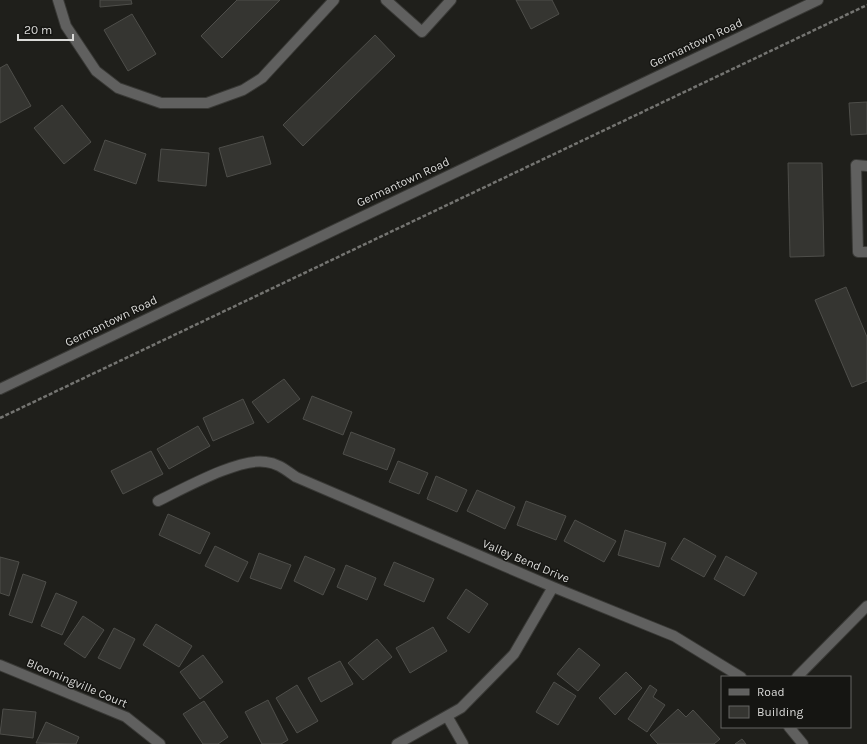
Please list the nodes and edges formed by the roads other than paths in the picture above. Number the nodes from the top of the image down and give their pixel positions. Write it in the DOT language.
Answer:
graph roads {
  1 [pos="58,0"];
  2 [pos="334,0"];
  3 [pos="386,0"];
  4 [pos="451,0"];
  5 [pos="818,0"];
  6 [pos="867,166"];
  7 [pos="867,252"];
  8 [pos="0,389"];
  9 [pos="158,501"];
  10 [pos="553,587"];
  11 [pos="867,606"];
  12 [pos="0,665"];
  13 [pos="739,676"];
  14 [pos="798,676"];
  15 [pos="447,716"];
  16 [pos="790,728"];
  17 [pos="160,744"];
  18 [pos="397,744"];
  19 [pos="463,744"];
  20 [pos="803,744"];
  1 -- 2 [label="street"];
  3 -- 4 [label="street"];
  5 -- 8 [label="street, Germantown Road"];
  6 -- 7 [label="street"];
  9 -- 10 [label="street, Valley Bend Drive"];
  10 -- 13 [label="street, Valley Bend Drive"];
  10 -- 15 [label="street"];
  11 -- 14 [label="street"];
  12 -- 17 [label="street, Bloomingville Court"];
  15 -- 18 [label="street"];
  15 -- 19 [label="street"];
  16 -- 20 [label="street"];
}
